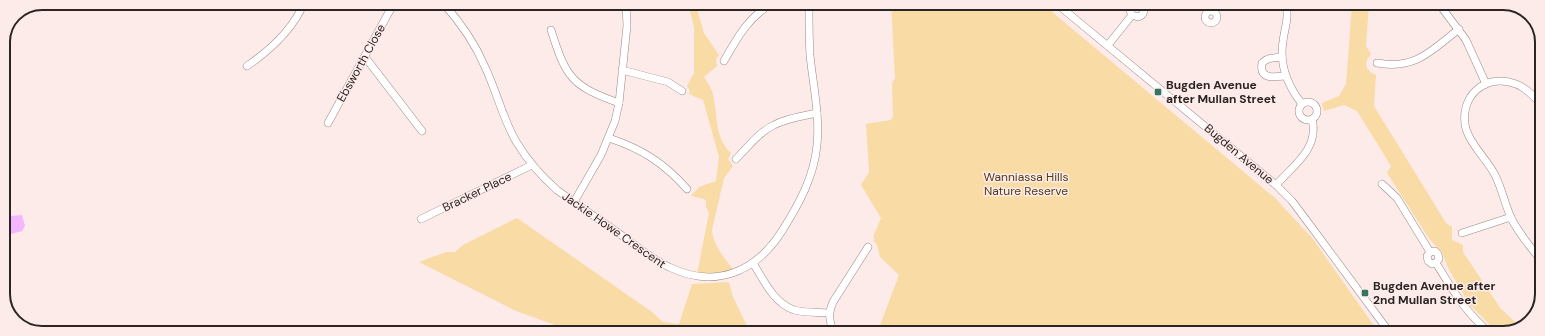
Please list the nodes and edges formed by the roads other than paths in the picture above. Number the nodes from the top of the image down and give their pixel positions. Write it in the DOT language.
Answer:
graph roads {
  1 [pos="300,10"];
  2 [pos="390,10"];
  3 [pos="449,10"];
  4 [pos="626,10"];
  5 [pos="763,10"];
  6 [pos="810,10"];
  7 [pos="1064,10"];
  8 [pos="1130,10"];
  9 [pos="1144,10"];
  10 [pos="1287,10"];
  11 [pos="1444,10"];
  12 [pos="1132,16"];
  13 [pos="1459,29"];
  14 [pos="551,30"];
  15 [pos="1108,45"];
  16 [pos="365,57"];
  17 [pos="1282,57"];
  18 [pos="724,61"];
  19 [pos="1377,63"];
  20 [pos="247,66"];
  21 [pos="622,70"];
  22 [pos="1285,76"];
  23 [pos="1486,84"];
  24 [pos="682,92"];
  25 [pos="1535,98"];
  26 [pos="618,103"];
  27 [pos="1302,104"];
  28 [pos="817,113"];
  29 [pos="1312,120"];
  30 [pos="328,123"];
  31 [pos="422,131"];
  32 [pos="609,138"];
  33 [pos="736,159"];
  34 [pos="532,165"];
  35 [pos="1382,184"];
  36 [pos="1276,185"];
  37 [pos="687,190"];
  38 [pos="574,202"];
  39 [pos="1511,217"];
  40 [pos="421,219"];
  41 [pos="1462,233"];
  42 [pos="868,248"];
  43 [pos="1535,252"];
  44 [pos="753,264"];
  45 [pos="829,313"];
  46 [pos="832,326"];
  47 [pos="1385,326"];
  48 [pos="1482,326"];
  1 -- 20 [label="street"];
  2 -- 16 [label="street, Ebsworth Close"];
  3 -- 34 [label="street, Jackie Howe Crescent"];
  4 -- 21 [label="street"];
  5 -- 18 [label="street"];
  6 -- 28 [label="street, Jackie Howe Crescent"];
  7 -- 15 [label="street, Bugden Avenue"];
  8 -- 12 [label="street"];
  9 -- 12 [label="street"];
  10 -- 17 [label="street"];
  11 -- 13 [label="street"];
  12 -- 15 [label="street"];
  13 -- 19 [label="street"];
  13 -- 23 [label="street"];
  14 -- 26 [label="street"];
  15 -- 36 [label="street, Bugden Avenue"];
  16 -- 30 [label="street, Ebsworth Close"];
  16 -- 31 [label="street"];
  17 -- 22 [label="street"];
  17 -- 22 [label="street"];
  21 -- 24 [label="street"];
  21 -- 26 [label="street"];
  22 -- 27 [label="street"];
  23 -- 25 [label="street"];
  23 -- 39 [label="street"];
  26 -- 32 [label="street"];
  27 -- 29 [label="street"];
  27 -- 29 [label="street"];
  28 -- 33 [label="street"];
  28 -- 44 [label="street, Jackie Howe Crescent"];
  29 -- 36 [label="street"];
  32 -- 37 [label="street"];
  32 -- 38 [label="street"];
  34 -- 38 [label="street, Jackie Howe Crescent"];
  34 -- 40 [label="street, Bracker Place"];
  35 -- 48 [label="street"];
  36 -- 47 [label="street, Bugden Avenue"];
  38 -- 44 [label="street, Jackie Howe Crescent"];
  39 -- 41 [label="street"];
  39 -- 43 [label="street"];
  42 -- 45 [label="street"];
  44 -- 45 [label="street"];
  45 -- 46 [label="street"];
}
